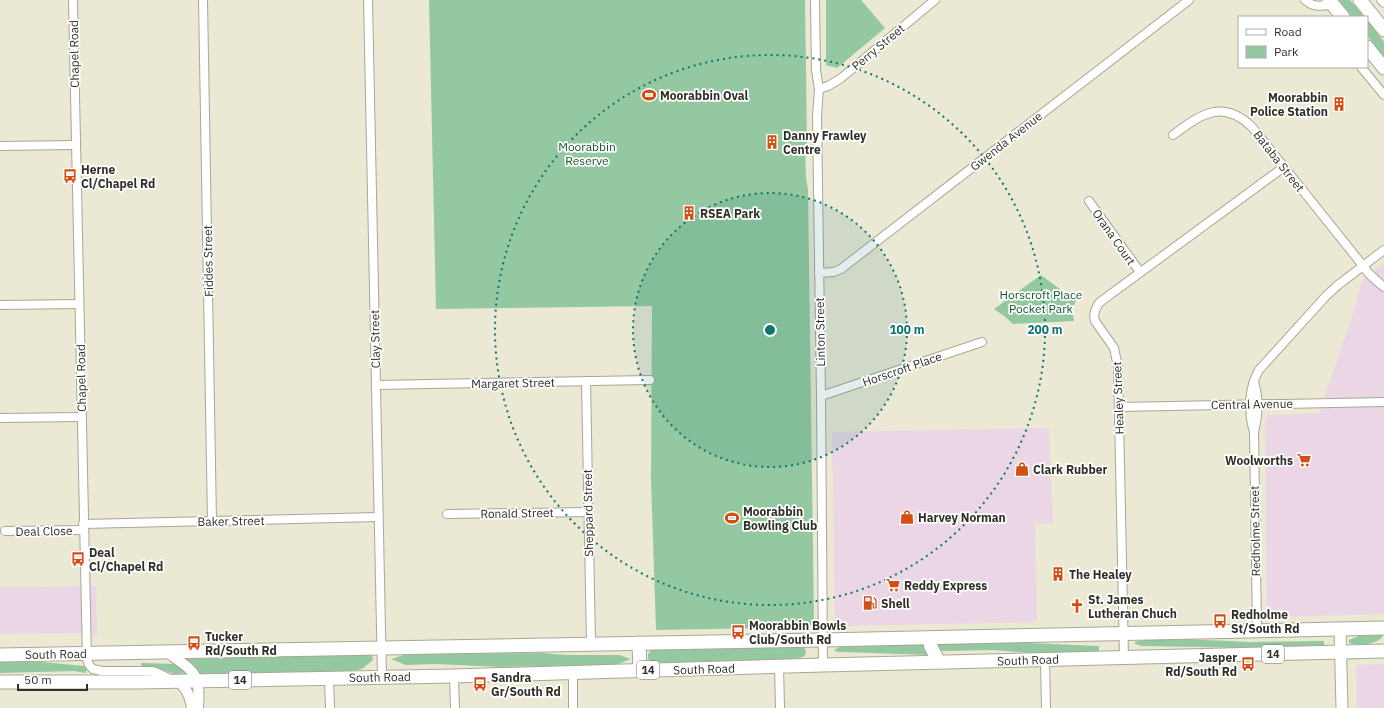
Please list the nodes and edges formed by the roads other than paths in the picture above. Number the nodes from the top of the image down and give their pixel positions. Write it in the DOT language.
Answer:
graph roads {
  1 [pos="73,0"];
  2 [pos="203,0"];
  3 [pos="368,0"];
  4 [pos="815,0"];
  5 [pos="934,0"];
  6 [pos="1189,0"];
  7 [pos="1305,0"];
  8 [pos="1360,0"];
  9 [pos="1381,0"];
  10 [pos="1331,2"];
  11 [pos="1384,3"];
  12 [pos="1341,16"];
  13 [pos="1380,19"];
  14 [pos="1384,30"];
  15 [pos="1368,48"];
  16 [pos="1362,68"];
  17 [pos="1384,68"];
  18 [pos="819,89"];
  19 [pos="1384,96"];
  20 [pos="1173,135"];
  21 [pos="76,145"];
  22 [pos="0,146"];
  23 [pos="1284,167"];
  24 [pos="1089,201"];
  25 [pos="1384,250"];
  26 [pos="1363,266"];
  27 [pos="1140,272"];
  28 [pos="819,273"];
  29 [pos="1384,287"];
  30 [pos="79,304"];
  31 [pos="0,305"];
  32 [pos="982,342"];
  33 [pos="650,380"];
  34 [pos="586,381"];
  35 [pos="376,385"];
  36 [pos="821,396"];
  37 [pos="1384,402"];
  38 [pos="1254,404"];
  39 [pos="1119,407"];
  40 [pos="82,417"];
  41 [pos="1,418"];
  42 [pos="588,512"];
  43 [pos="446,514"];
  44 [pos="378,517"];
  45 [pos="212,522"];
  46 [pos="84,527"];
  47 [pos="5,531"];
  48 [pos="1384,628"];
  49 [pos="1340,629"];
  50 [pos="1257,630"];
  51 [pos="1123,633"];
  52 [pos="929,638"];
  53 [pos="823,640"];
  54 [pos="639,643"];
  55 [pos="591,644"];
  56 [pos="381,648"];
  57 [pos="1384,651"];
  58 [pos="168,652"];
  59 [pos="1340,652"];
  60 [pos="87,654"];
  61 [pos="0,655"];
  62 [pos="1124,658"];
  63 [pos="1045,660"];
  64 [pos="939,662"];
  65 [pos="823,665"];
  66 [pos="779,666"];
  67 [pos="640,671"];
  68 [pos="572,672"];
  69 [pos="454,676"];
  70 [pos="382,677"];
  71 [pos="329,678"];
  72 [pos="197,680"];
  73 [pos="176,681"];
  74 [pos="0,682"];
  75 [pos="192,708"];
  76 [pos="198,708"];
  77 [pos="330,708"];
  78 [pos="455,708"];
  79 [pos="574,708"];
  80 [pos="780,708"];
  81 [pos="1046,708"];
  82 [pos="1342,708"];
  1 -- 21 [label="street, Chapel Road"];
  2 -- 45 [label="street, Fiddes Street"];
  3 -- 35 [label="street, Clay Street"];
  4 -- 18 [label="street, Linton Street"];
  5 -- 18 [label="street, Perry Street"];
  6 -- 28 [label="street, Gwenda Avenue"];
  7 -- 10 [label="street"];
  8 -- 13 [label="highway"];
  9 -- 11 [label="street"];
  10 -- 12 [label="highway"];
  13 -- 14 [label="highway"];
  15 -- 17 [label="highway"];
  16 -- 19 [label="street"];
  18 -- 28 [label="street, Linton Street"];
  20 -- 23 [label="street, Bataba Street"];
  21 -- 22 [label="street"];
  21 -- 30 [label="street, Chapel Road"];
  23 -- 26 [label="street, Bataba Street"];
  23 -- 27 [label="street, Healey Street"];
  24 -- 27 [label="street, Orana Court"];
  25 -- 26 [label="street, Redholme Street"];
  26 -- 29 [label="street, Bataba Street"];
  26 -- 38 [label="street, Redholme Street"];
  27 -- 39 [label="street, Healey Street"];
  28 -- 36 [label="street, Linton Street"];
  30 -- 31 [label="street"];
  30 -- 40 [label="street, Chapel Road"];
  32 -- 36 [label="street, Horscroft Place"];
  33 -- 34 [label="street, Margaret Street"];
  34 -- 35 [label="street, Margaret Street"];
  34 -- 42 [label="street, Sheppard Street"];
  35 -- 44 [label="street, Clay Street"];
  36 -- 53 [label="street, Linton Street"];
  37 -- 38 [label="street, Central Avenue"];
  38 -- 39 [label="street, Central Avenue"];
  38 -- 50 [label="street, Redholme Street"];
  39 -- 51 [label="street, Healey Street"];
  40 -- 41 [label="street"];
  40 -- 46 [label="street, Chapel Road"];
  42 -- 43 [label="street, Ronald Street"];
  42 -- 55 [label="street, Sheppard Street"];
  44 -- 45 [label="street, Baker Street"];
  44 -- 56 [label="street, Clay Street"];
  45 -- 46 [label="street, Baker Street"];
  46 -- 47 [label="street, Deal Close"];
  46 -- 60 [label="street, Chapel Road"];
  48 -- 49 [label="highway, South Road / 14"];
  49 -- 50 [label="highway, South Road / 14"];
  49 -- 59 [label="main road"];
  50 -- 51 [label="highway, South Road / 14"];
  51 -- 52 [label="highway, South Road / 14"];
  51 -- 62 [label="street, Healey Street"];
  52 -- 53 [label="highway, South Road / 14"];
  52 -- 64 [label="highway"];
  53 -- 54 [label="highway, South Road / 14"];
  53 -- 65 [label="street, Linton Street"];
  54 -- 55 [label="highway, South Road / 14"];
  54 -- 67 [label="highway"];
  55 -- 56 [label="highway, South Road / 14"];
  56 -- 58 [label="highway, South Road / 14"];
  56 -- 70 [label="street, Clay Street"];
  57 -- 59 [label="highway, South Road / 14"];
  58 -- 60 [label="highway, South Road / 14"];
  58 -- 72 [label="street"];
  59 -- 62 [label="highway, South Road / 14"];
  59 -- 82 [label="main road"];
  60 -- 61 [label="highway, South Road / 14"];
  60 -- 73 [label="street, Chapel Road"];
  62 -- 63 [label="highway, South Road / 14"];
  63 -- 64 [label="highway, South Road / 14"];
  63 -- 81 [label="street"];
  64 -- 65 [label="highway, South Road / 14"];
  65 -- 66 [label="highway, South Road / 14"];
  66 -- 67 [label="highway, South Road / 14"];
  66 -- 80 [label="street"];
  67 -- 68 [label="highway, South Road / 14"];
  68 -- 69 [label="highway, South Road / 14"];
  68 -- 79 [label="street"];
  69 -- 70 [label="highway, South Road / 14"];
  69 -- 78 [label="street"];
  70 -- 71 [label="highway, South Road / 14"];
  71 -- 72 [label="highway, South Road / 14"];
  71 -- 77 [label="street"];
  72 -- 73 [label="highway, South Road / 14"];
  72 -- 76 [label="street"];
  73 -- 74 [label="highway, South Road / 14"];
  73 -- 75 [label="street"];
}
